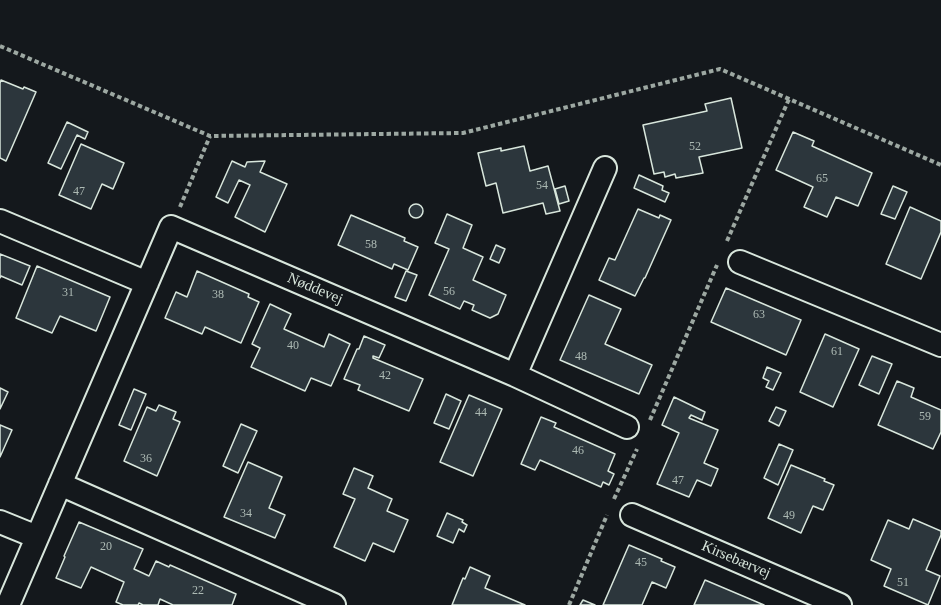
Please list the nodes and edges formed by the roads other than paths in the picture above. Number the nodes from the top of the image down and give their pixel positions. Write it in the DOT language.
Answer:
graph roads {
  1 [pos="605,168"];
  2 [pos="0,221"];
  3 [pos="729,255"];
  4 [pos="147,283"];
  5 [pos="941,345"];
  6 [pos="516,375"];
  7 [pos="638,432"];
  8 [pos="60,484"];
  9 [pos="632,515"];
  10 [pos="0,522"];
  11 [pos="37,537"];
  12 [pos="8,605"];
  13 [pos="334,605"];
  14 [pos="840,605"];
  1 -- 6 [label="street"];
  2 -- 4 [label="street"];
  3 -- 5 [label="street"];
  4 -- 6 [label="street, Nøddevej"];
  4 -- 8 [label="street"];
  6 -- 7 [label="street, Nøddevej"];
  8 -- 11 [label="street"];
  8 -- 13 [label="street"];
  9 -- 14 [label="street, Kirsebærvej"];
  10 -- 11 [label="street"];
  11 -- 12 [label="street"];
}
